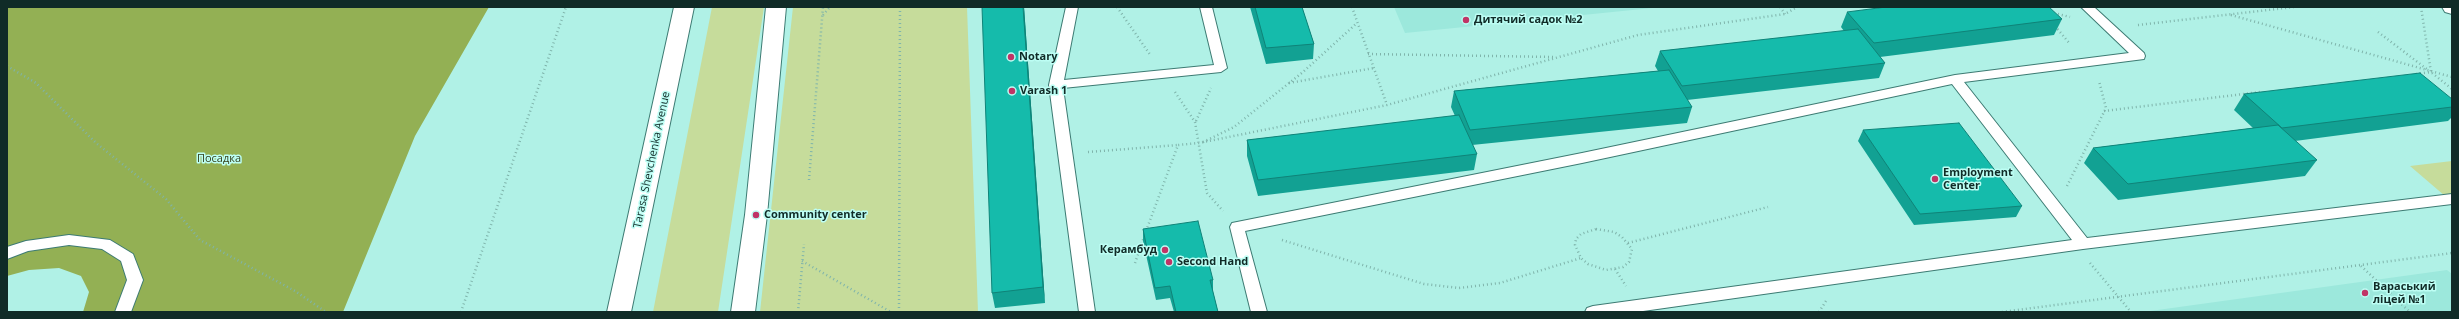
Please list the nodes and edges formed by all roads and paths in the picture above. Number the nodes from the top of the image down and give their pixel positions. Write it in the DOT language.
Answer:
graph roads {
  1 [pos="566,7"];
  2 [pos="684,7"];
  3 [pos="776,7"];
  4 [pos="823,7"];
  5 [pos="830,7"];
  6 [pos="900,7"];
  7 [pos="1072,7"];
  8 [pos="1118,7"];
  9 [pos="1206,7"];
  10 [pos="1352,7"];
  11 [pos="1780,7"];
  12 [pos="1797,7"];
  13 [pos="2087,7"];
  14 [pos="2294,7"];
  15 [pos="2421,7"];
  16 [pos="2049,12"];
  17 [pos="1785,14"];
  18 [pos="2229,14"];
  19 [pos="823,15"];
  20 [pos="2051,21"];
  21 [pos="1357,23"];
  22 [pos="2110,28"];
  23 [pos="2378,32"];
  24 [pos="1368,54"];
  25 [pos="1558,57"];
  26 [pos="2085,62"];
  27 [pos="7,66"];
  28 [pos="1221,68"];
  29 [pos="1374,68"];
  30 [pos="2431,72"];
  31 [pos="1163,74"];
  32 [pos="2415,74"];
  33 [pos="2452,77"];
  34 [pos="1955,79"];
  35 [pos="1288,84"];
  36 [pos="1056,85"];
  37 [pos="2452,89"];
  38 [pos="2267,92"];
  39 [pos="1387,106"];
  40 [pos="2104,111"];
  41 [pos="1196,122"];
  42 [pos="1199,143"];
  43 [pos="1178,145"];
  44 [pos="1065,154"];
  45 [pos="809,180"];
  46 [pos="2452,199"];
  47 [pos="1768,207"];
  48 [pos="2056,208"];
  49 [pos="1237,227"];
  50 [pos="1628,243"];
  51 [pos="804,244"];
  52 [pos="2083,244"];
  53 [pos="7,253"];
  54 [pos="2452,253"];
  55 [pos="1581,258"];
  56 [pos="802,261"];
  57 [pos="1135,263"];
  58 [pos="2361,265"];
  59 [pos="2118,298"];
  60 [pos="123,312"];
  61 [pos="326,312"];
  62 [pos="461,312"];
  63 [pos="619,312"];
  64 [pos="743,312"];
  65 [pos="798,312"];
  66 [pos="891,312"];
  67 [pos="899,312"];
  68 [pos="1087,312"];
  69 [pos="1259,312"];
  70 [pos="1593,312"];
  71 [pos="2002,312"];
  72 [pos="2131,312"];
  73 [pos="2410,312"];
  1 -- 62 [label="path"];
  2 -- 63 [label="main road, Tarasa Shevchenka Avenue"];
  3 -- 64 [label="main road"];
  4 -- 19 [label="path"];
  5 -- 19 [label="path"];
  6 -- 67 [label="path"];
  7 -- 36 [label="lane"];
  8 -- 31 [label="path"];
  9 -- 28 [label="lane"];
  10 -- 21 [label="path"];
  11 -- 17 [label="path"];
  12 -- 17 [label="path"];
  13 -- 22 [label="lane"];
  14 -- 18 [label="path"];
  15 -- 30 [label="path"];
  16 -- 22 [label="path"];
  17 -- 25 [label="path"];
  18 -- 22 [label="path"];
  18 -- 30 [label="path"];
  19 -- 45 [label="path"];
  20 -- 26 [label="path"];
  21 -- 24 [label="path"];
  21 -- 35 [label="path"];
  22 -- 26 [label="lane"];
  23 -- 30 [label="path"];
  24 -- 25 [label="path"];
  24 -- 29 [label="path"];
  25 -- 39 [label="path"];
  26 -- 34 [label="lane"];
  26 -- 40 [label="path"];
  27 -- 61 [label="path"];
  28 -- 31 [label="lane"];
  28 -- 41 [label="path"];
  29 -- 35 [label="path"];
  29 -- 39 [label="path"];
  30 -- 32 [label="path"];
  30 -- 33 [label="path"];
  30 -- 37 [label="path"];
  31 -- 36 [label="lane"];
  31 -- 41 [label="path"];
  34 -- 48 [label="lane"];
  34 -- 49 [label="lane"];
  35 -- 42 [label="path"];
  36 -- 44 [label="lane"];
  38 -- 40 [label="path"];
  39 -- 42 [label="path"];
  40 -- 48 [label="path"];
  41 -- 42 [label="path"];
  42 -- 43 [label="path"];
  42 -- 49 [label="path"];
  43 -- 44 [label="path"];
  43 -- 57 [label="path"];
  44 -- 68 [label="lane"];
  46 -- 52 [label="lane"];
  47 -- 50 [label="path"];
  48 -- 52 [label="lane"];
  49 -- 55 [label="path"];
  49 -- 69 [label="lane"];
  50 -- 55 [label="path"];
  50 -- 55 [label="path"];
  51 -- 56 [label="path"];
  52 -- 59 [label="path"];
  52 -- 70 [label="lane"];
  53 -- 60 [label="lane"];
  54 -- 58 [label="path"];
  56 -- 65 [label="path"];
  56 -- 66 [label="path"];
  58 -- 59 [label="path"];
  58 -- 73 [label="path"];
  59 -- 71 [label="path"];
  59 -- 72 [label="path"];
}
